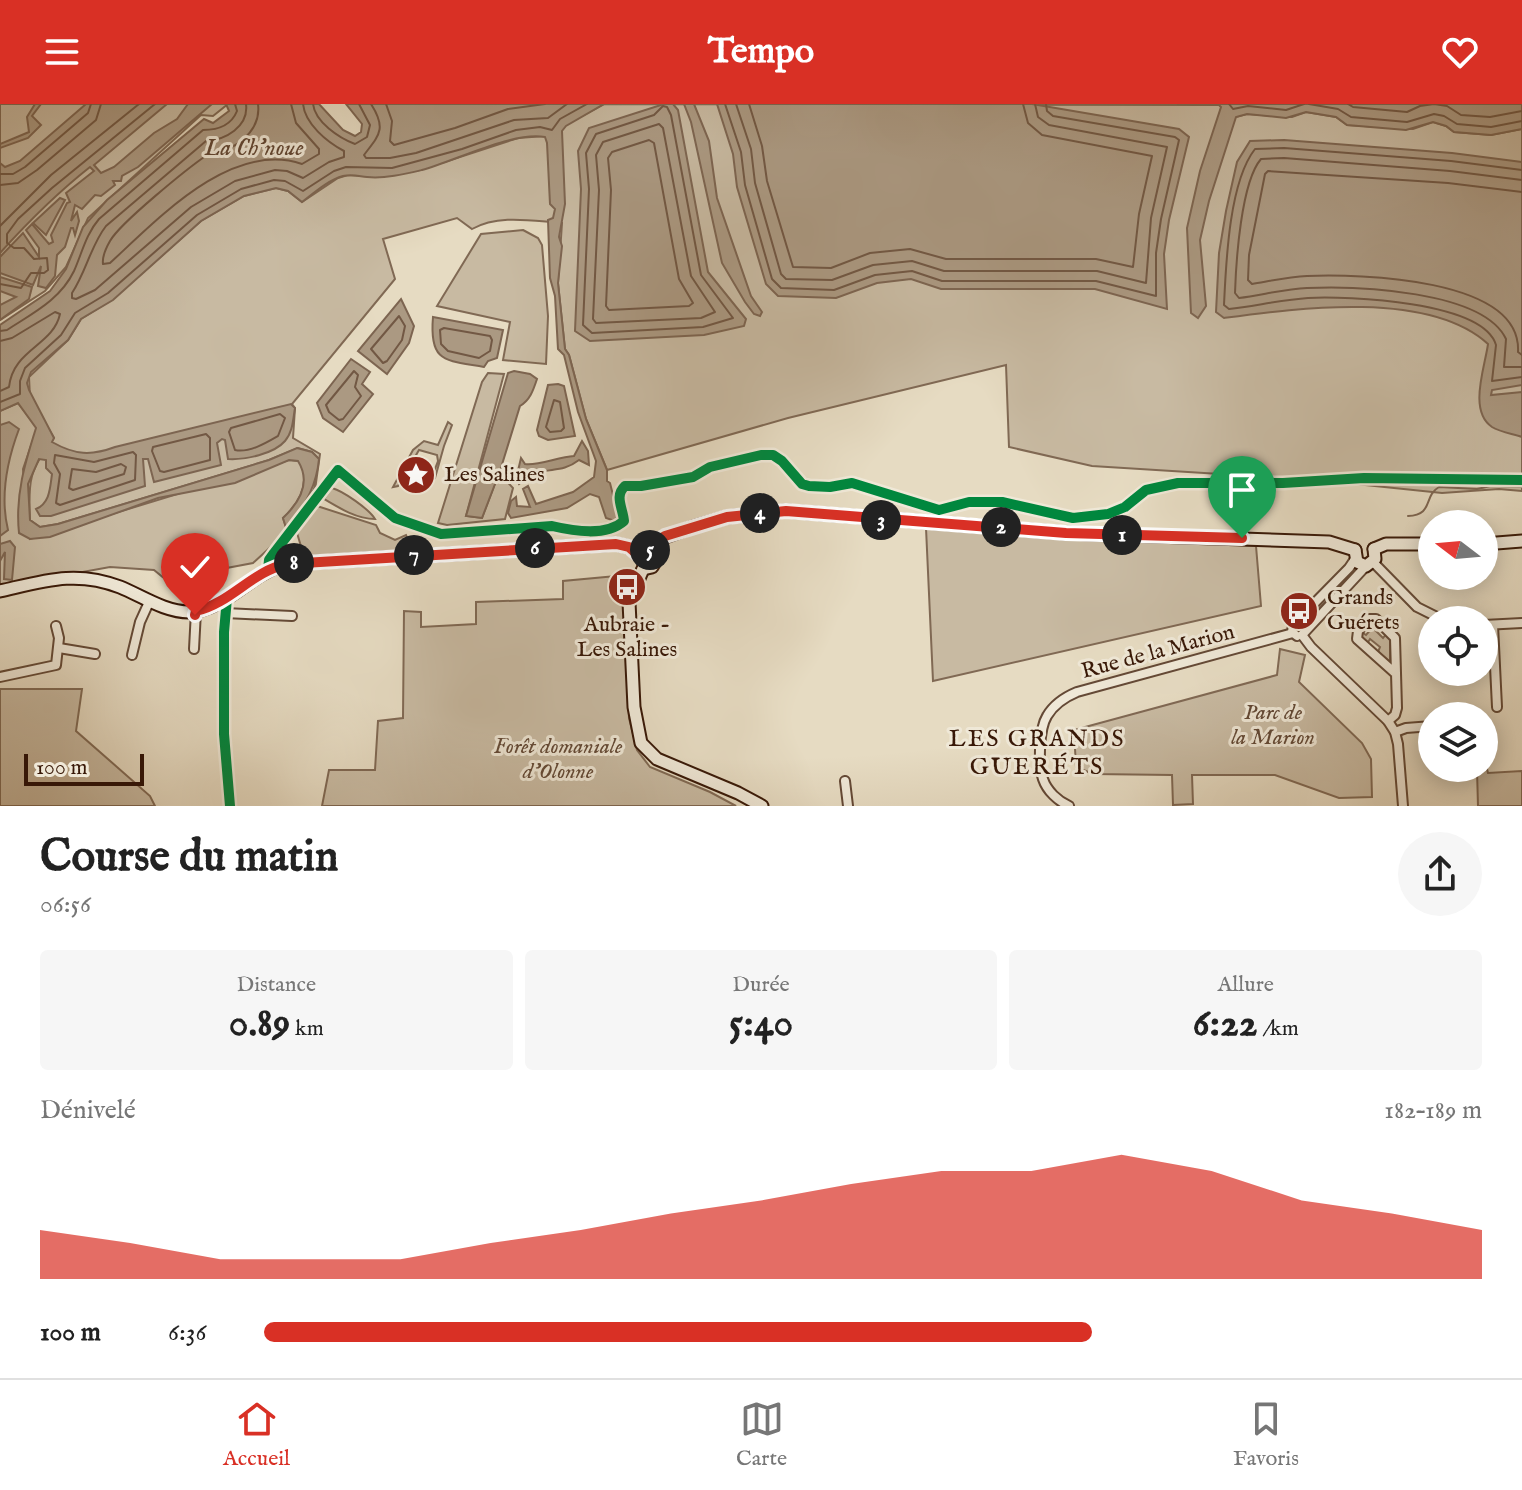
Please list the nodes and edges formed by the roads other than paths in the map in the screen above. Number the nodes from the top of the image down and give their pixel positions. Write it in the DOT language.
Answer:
graph roads {
  1 [pos="1522,541"];
  2 [pos="1498,543"];
  3 [pos="1418,544"];
  4 [pos="652,551"];
  5 [pos="637,554"];
  6 [pos="1365,557"];
  7 [pos="643,569"];
  8 [pos="1,591"];
  9 [pos="227,598"];
  10 [pos="150,600"];
  11 [pos="1418,608"];
  12 [pos="196,611"];
  13 [pos="225,613"];
  14 [pos="292,616"];
  15 [pos="1522,623"];
  16 [pos="1498,624"];
  17 [pos="56,626"];
  18 [pos="1296,631"];
  19 [pos="59,648"];
  20 [pos="194,649"];
  21 [pos="95,654"];
  22 [pos="132,655"];
  23 [pos="1395,673"];
  24 [pos="0,677"];
  25 [pos="1388,721"];
  26 [pos="1418,727"];
  27 [pos="1395,732"];
  28 [pos="845,781"];
  29 [pos="228,782"];
  30 [pos="762,806"];
  31 [pos="848,806"];
  32 [pos="1069,806"];
  33 [pos="1403,806"];
  1 -- 2 [label="street"];
  3 -- 6 [label="street"];
  4 -- 5 [label="street"];
  4 -- 6 [label="street"];
  4 -- 7 [label="street"];
  5 -- 7 [label="street"];
  5 -- 9 [label="street"];
  6 -- 11 [label="street"];
  6 -- 18 [label="street"];
  7 -- 30 [label="street"];
  8 -- 10 [label="street"];
  9 -- 12 [label="street"];
  9 -- 13 [label="street"];
  10 -- 12 [label="street"];
  10 -- 22 [label="street"];
  12 -- 20 [label="street"];
  13 -- 14 [label="street"];
  13 -- 29 [label="street"];
  15 -- 16 [label="street"];
  17 -- 19 [label="street"];
  18 -- 25 [label="street"];
  18 -- 32 [label="street, Rue de la Marion"];
  19 -- 21 [label="street"];
  19 -- 24 [label="street"];
  23 -- 23 [label="street"];
  23 -- 25 [label="street"];
  25 -- 27 [label="street"];
  26 -- 27 [label="street"];
  27 -- 33 [label="street"];
  28 -- 31 [label="street"];
}
